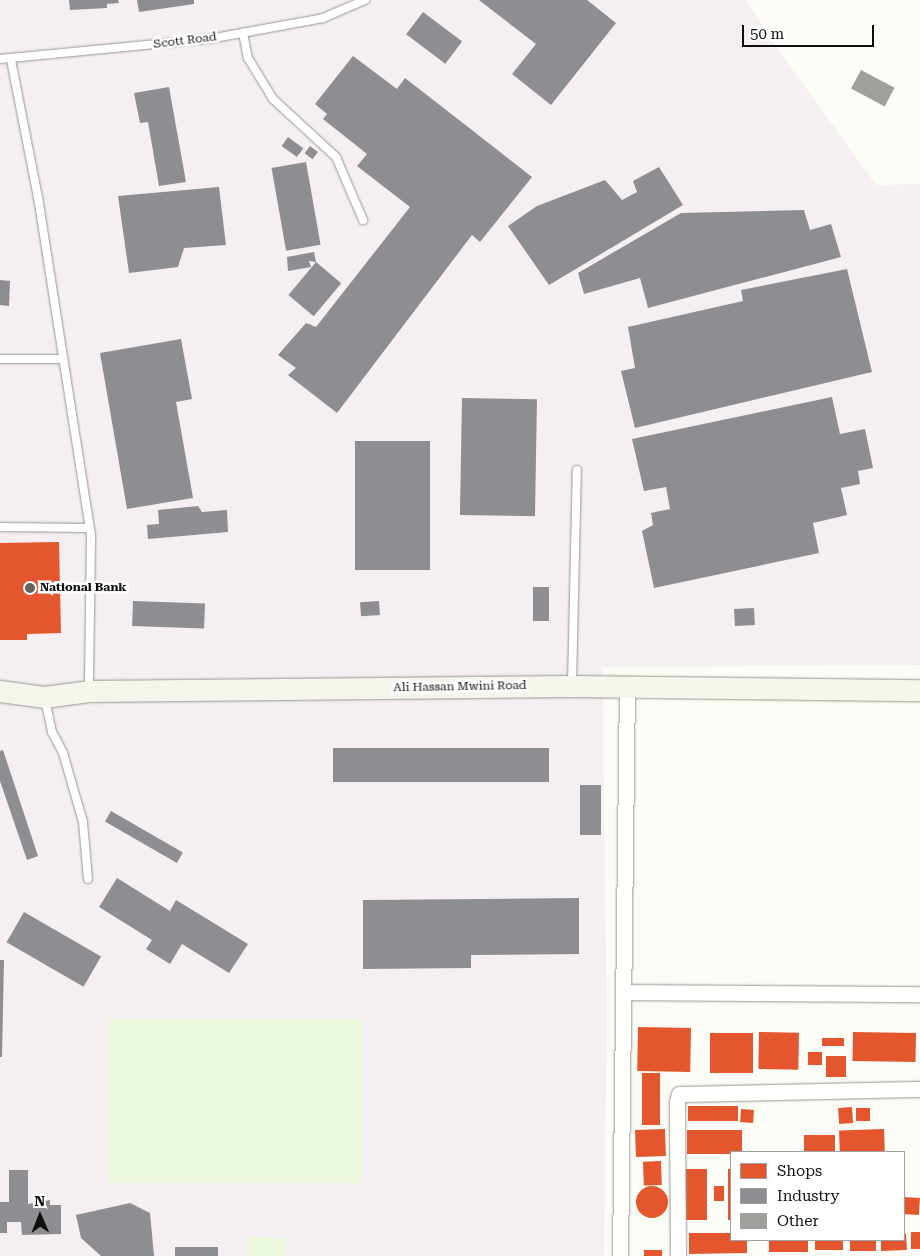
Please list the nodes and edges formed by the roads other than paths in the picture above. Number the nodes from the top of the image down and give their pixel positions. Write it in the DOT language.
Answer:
graph roads {
  1 [pos="364,0"];
  2 [pos="243,33"];
  3 [pos="0,59"];
  4 [pos="11,60"];
  5 [pos="364,220"];
  6 [pos="0,359"];
  7 [pos="62,360"];
  8 [pos="577,470"];
  9 [pos="0,527"];
  10 [pos="89,528"];
  11 [pos="572,686"];
  12 [pos="627,686"];
  13 [pos="920,690"];
  14 [pos="0,691"];
  15 [pos="89,691"];
  16 [pos="44,697"];
  17 [pos="88,879"];
  18 [pos="623,992"];
  19 [pos="920,994"];
  20 [pos="920,1089"];
  21 [pos="620,1256"];
  22 [pos="678,1256"];
  1 -- 2 [label="lane, Scott Road"];
  2 -- 4 [label="lane, Scott Road"];
  2 -- 5 [label="lane"];
  3 -- 4 [label="lane, Scott Road"];
  4 -- 7 [label="lane"];
  6 -- 7 [label="lane"];
  7 -- 10 [label="lane"];
  8 -- 11 [label="lane"];
  9 -- 10 [label="lane"];
  10 -- 15 [label="lane"];
  11 -- 12 [label="main road, Ali Hassan Mwini Road"];
  11 -- 15 [label="main road, Ali Hassan Mwini Road"];
  12 -- 13 [label="main road, Ali Hassan Mwini Road"];
  12 -- 18 [label="street"];
  14 -- 16 [label="main road, Ali Hassan Mwini Road"];
  15 -- 16 [label="main road, Ali Hassan Mwini Road"];
  16 -- 17 [label="lane"];
  18 -- 19 [label="street"];
  18 -- 21 [label="street"];
  20 -- 22 [label="street"];
}
